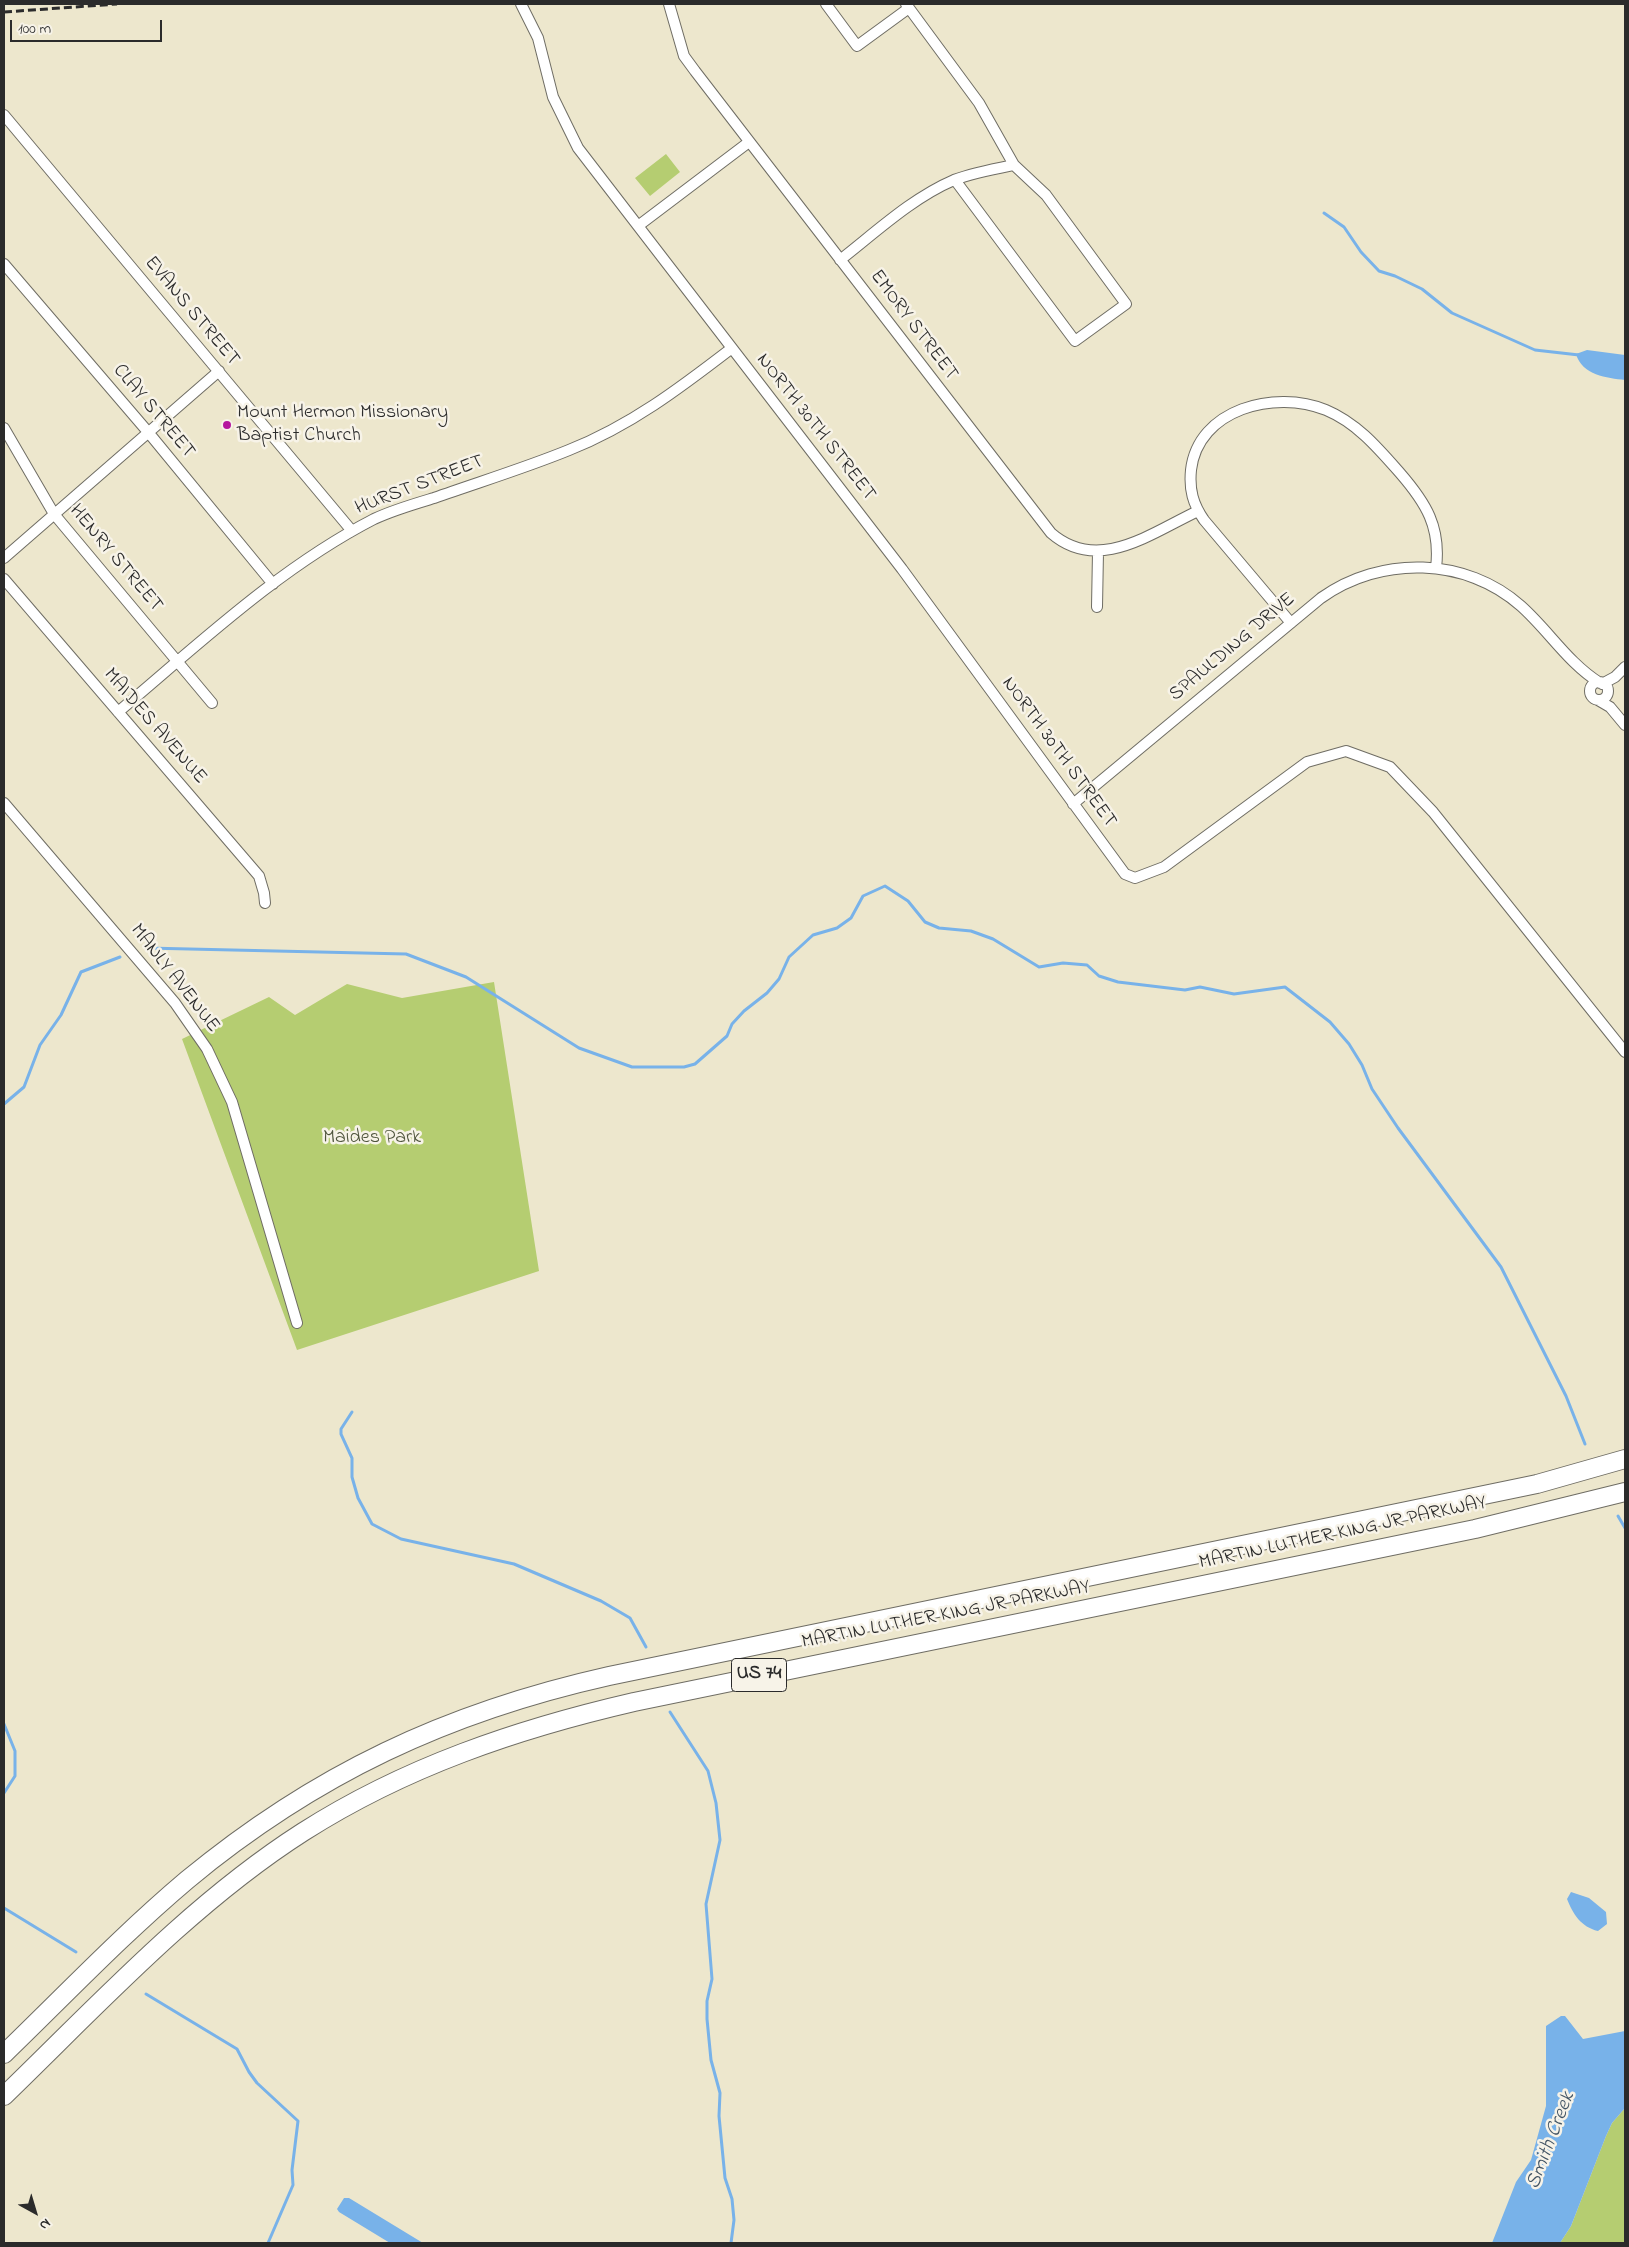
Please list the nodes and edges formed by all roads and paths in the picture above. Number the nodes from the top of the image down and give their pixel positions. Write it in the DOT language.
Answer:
graph roads {
  1 [pos="521,4"];
  2 [pos="669,4"];
  3 [pos="826,4"];
  4 [pos="908,6"];
  5 [pos="4,116"];
  6 [pos="749,142"];
  7 [pos="1014,165"];
  8 [pos="955,180"];
  9 [pos="638,226"];
  10 [pos="840,260"];
  11 [pos="4,264"];
  12 [pos="732,348"];
  13 [pos="219,371"];
  14 [pos="4,428"];
  15 [pos="148,432"];
  16 [pos="1198,511"];
  17 [pos="54,514"];
  18 [pos="352,531"];
  19 [pos="1098,552"];
  20 [pos="4,558"];
  21 [pos="1436,568"];
  22 [pos="4,579"];
  23 [pos="274,584"];
  24 [pos="1097,607"];
  25 [pos="1291,623"];
  26 [pos="178,661"];
  27 [pos="1625,667"];
  28 [pos="1584,673"];
  29 [pos="1603,691"];
  30 [pos="212,703"];
  31 [pos="118,712"];
  32 [pos="1625,725"];
  33 [pos="4,803"];
  34 [pos="1073,804"];
  35 [pos="265,903"];
  36 [pos="1625,1052"];
  37 [pos="297,1323"];
  38 [pos="1625,1459"];
  39 [pos="1625,1492"];
  40 [pos="4,2054"];
  41 [pos="4,2096"];
  1 -- 9 [label="street, NORTH 30TH STREET"];
  2 -- 6 [label="street, EMORY STREET"];
  3 -- 4 [label="street"];
  4 -- 7 [label="street"];
  5 -- 13 [label="street, EVANS STREET"];
  6 -- 9 [label="street"];
  6 -- 10 [label="street, EMORY STREET"];
  7 -- 8 [label="street"];
  7 -- 8 [label="street"];
  8 -- 10 [label="street"];
  9 -- 12 [label="street, NORTH 30TH STREET"];
  10 -- 19 [label="street, EMORY STREET"];
  11 -- 15 [label="street, CLAY STREET"];
  12 -- 18 [label="street, HURST STREET"];
  12 -- 34 [label="street, NORTH 30TH STREET"];
  13 -- 15 [label="street"];
  13 -- 18 [label="street, EVANS STREET"];
  14 -- 17 [label="street, HENRY STREET"];
  15 -- 17 [label="street"];
  15 -- 23 [label="street, CLAY STREET"];
  16 -- 19 [label="street, EMORY STREET"];
  16 -- 21 [label="street"];
  16 -- 25 [label="street"];
  17 -- 20 [label="street"];
  17 -- 26 [label="street, HENRY STREET"];
  18 -- 23 [label="street, HURST STREET"];
  19 -- 24 [label="street"];
  21 -- 25 [label="street, SPAULDING DRIVE"];
  21 -- 28 [label="street, SPAULDING DRIVE"];
  22 -- 31 [label="street, MAIDES AVENUE"];
  23 -- 26 [label="street, HURST STREET"];
  25 -- 34 [label="street, SPAULDING DRIVE"];
  26 -- 30 [label="street, HENRY STREET"];
  26 -- 31 [label="street, HURST STREET"];
  27 -- 29 [label="street"];
  28 -- 29 [label="street"];
  28 -- 29 [label="street"];
  29 -- 32 [label="street"];
  31 -- 35 [label="street, MAIDES AVENUE"];
  33 -- 37 [label="street, MANLY AVENUE"];
  34 -- 36 [label="street, NORTH 30TH STREET"];
  38 -- 40 [label="highway, MARTIN LUTHER KING JR PARKWAY / US 74"];
  39 -- 41 [label="highway, MARTIN LUTHER KING JR PARKWAY / US 74"];
}
